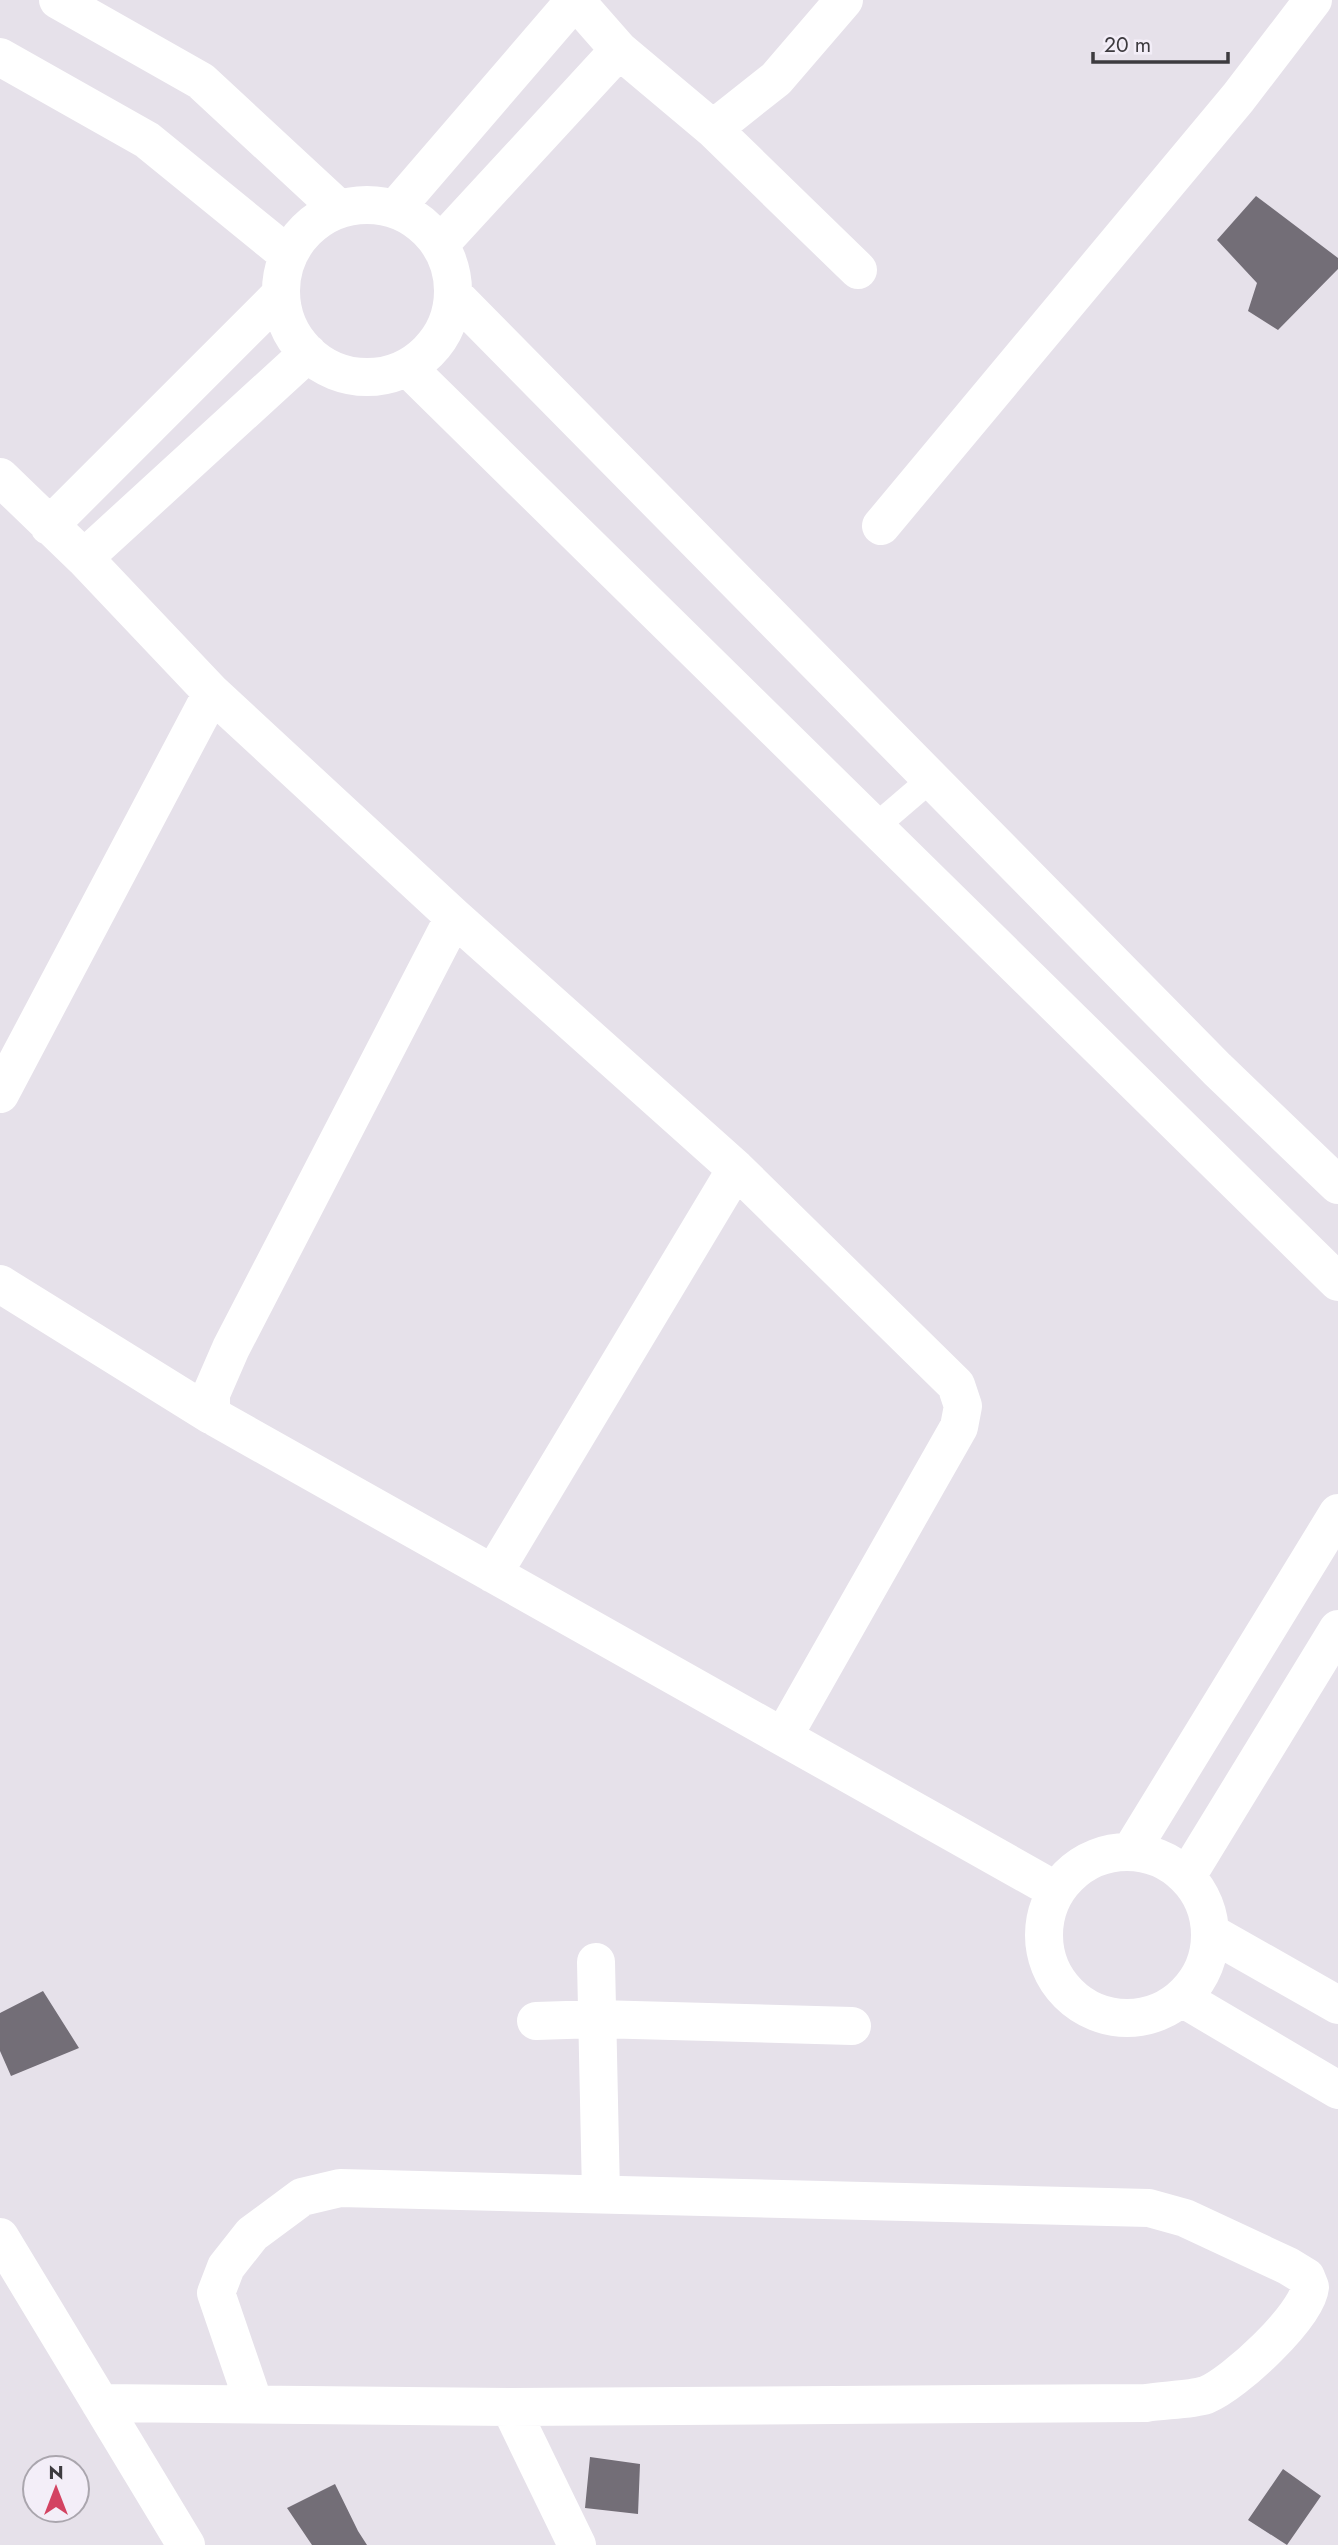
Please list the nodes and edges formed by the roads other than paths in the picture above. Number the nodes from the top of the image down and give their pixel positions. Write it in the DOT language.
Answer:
graph roads {
  1 [pos="58,0"];
  2 [pos="575,0"];
  3 [pos="844,0"];
  4 [pos="1313,0"];
  5 [pos="619,50"];
  6 [pos="0,57"];
  7 [pos="713,129"];
  8 [pos="338,208"];
  9 [pos="396,208"];
  10 [pos="442,242"];
  11 [pos="287,254"];
  12 [pos="858,270"];
  13 [pos="278,297"];
  14 [pos="456,297"];
  15 [pos="308,353"];
  16 [pos="409,369"];
  17 [pos="0,477"];
  18 [pos="49,526"];
  19 [pos="881,526"];
  20 [pos="84,558"];
  21 [pos="212,693"];
  22 [pos="931,779"];
  23 [pos="875,827"];
  24 [pos="454,917"];
  25 [pos="0,1094"];
  26 [pos="736,1169"];
  27 [pos="1338,1185"];
  28 [pos="1338,1282"];
  29 [pos="0,1284"];
  30 [pos="211,1415"];
  31 [pos="1338,1513"];
  32 [pos="493,1574"];
  33 [pos="1289,1592"];
  34 [pos="1338,1622"];
  35 [pos="1338,1629"];
  36 [pos="783,1737"];
  37 [pos="1131,1851"];
  38 [pos="1187,1876"];
  39 [pos="1055,1890"];
  40 [pos="1211,1933"];
  41 [pos="596,1962"];
  42 [pos="1182,1998"];
  43 [pos="1338,2005"];
  44 [pos="597,2019"];
  45 [pos="536,2021"];
  46 [pos="852,2026"];
  47 [pos="1338,2090"];
  48 [pos="601,2194"];
  49 [pos="0,2236"];
  50 [pos="100,2403"];
  51 [pos="254,2404"];
  52 [pos="510,2407"];
  53 [pos="186,2545"];
  54 [pos="577,2545"];
  1 -- 8 [label="street"];
  2 -- 5 [label="street"];
  2 -- 9 [label="street"];
  3 -- 7 [label="street"];
  4 -- 19 [label="street"];
  5 -- 7 [label="street"];
  5 -- 10 [label="street"];
  6 -- 11 [label="street"];
  7 -- 12 [label="street"];
  8 -- 9 [label="street"];
  8 -- 11 [label="street"];
  9 -- 10 [label="street"];
  10 -- 14 [label="street"];
  11 -- 13 [label="street"];
  13 -- 15 [label="street"];
  13 -- 18 [label="street"];
  14 -- 16 [label="street"];
  14 -- 22 [label="street"];
  15 -- 16 [label="street"];
  15 -- 20 [label="street"];
  16 -- 23 [label="street"];
  17 -- 18 [label="street"];
  18 -- 20 [label="street"];
  20 -- 21 [label="street"];
  21 -- 24 [label="street"];
  21 -- 25 [label="street"];
  22 -- 23 [label="lane"];
  22 -- 27 [label="street"];
  23 -- 28 [label="street"];
  24 -- 26 [label="street"];
  24 -- 30 [label="street"];
  26 -- 32 [label="street"];
  26 -- 36 [label="street"];
  29 -- 30 [label="street"];
  30 -- 32 [label="street"];
  31 -- 33 [label="street"];
  32 -- 36 [label="street"];
  33 -- 34 [label="street"];
  33 -- 37 [label="street"];
  35 -- 38 [label="street"];
  36 -- 39 [label="street"];
  37 -- 38 [label="street"];
  37 -- 39 [label="street"];
  38 -- 40 [label="street"];
  39 -- 42 [label="street"];
  40 -- 42 [label="street"];
  40 -- 43 [label="street"];
  41 -- 44 [label="street"];
  42 -- 47 [label="street"];
  44 -- 45 [label="street"];
  44 -- 46 [label="street"];
  44 -- 48 [label="street"];
  48 -- 51 [label="street"];
  48 -- 52 [label="street"];
  49 -- 50 [label="street"];
  50 -- 51 [label="street"];
  50 -- 53 [label="street"];
  51 -- 52 [label="street"];
  52 -- 54 [label="street"];
}
